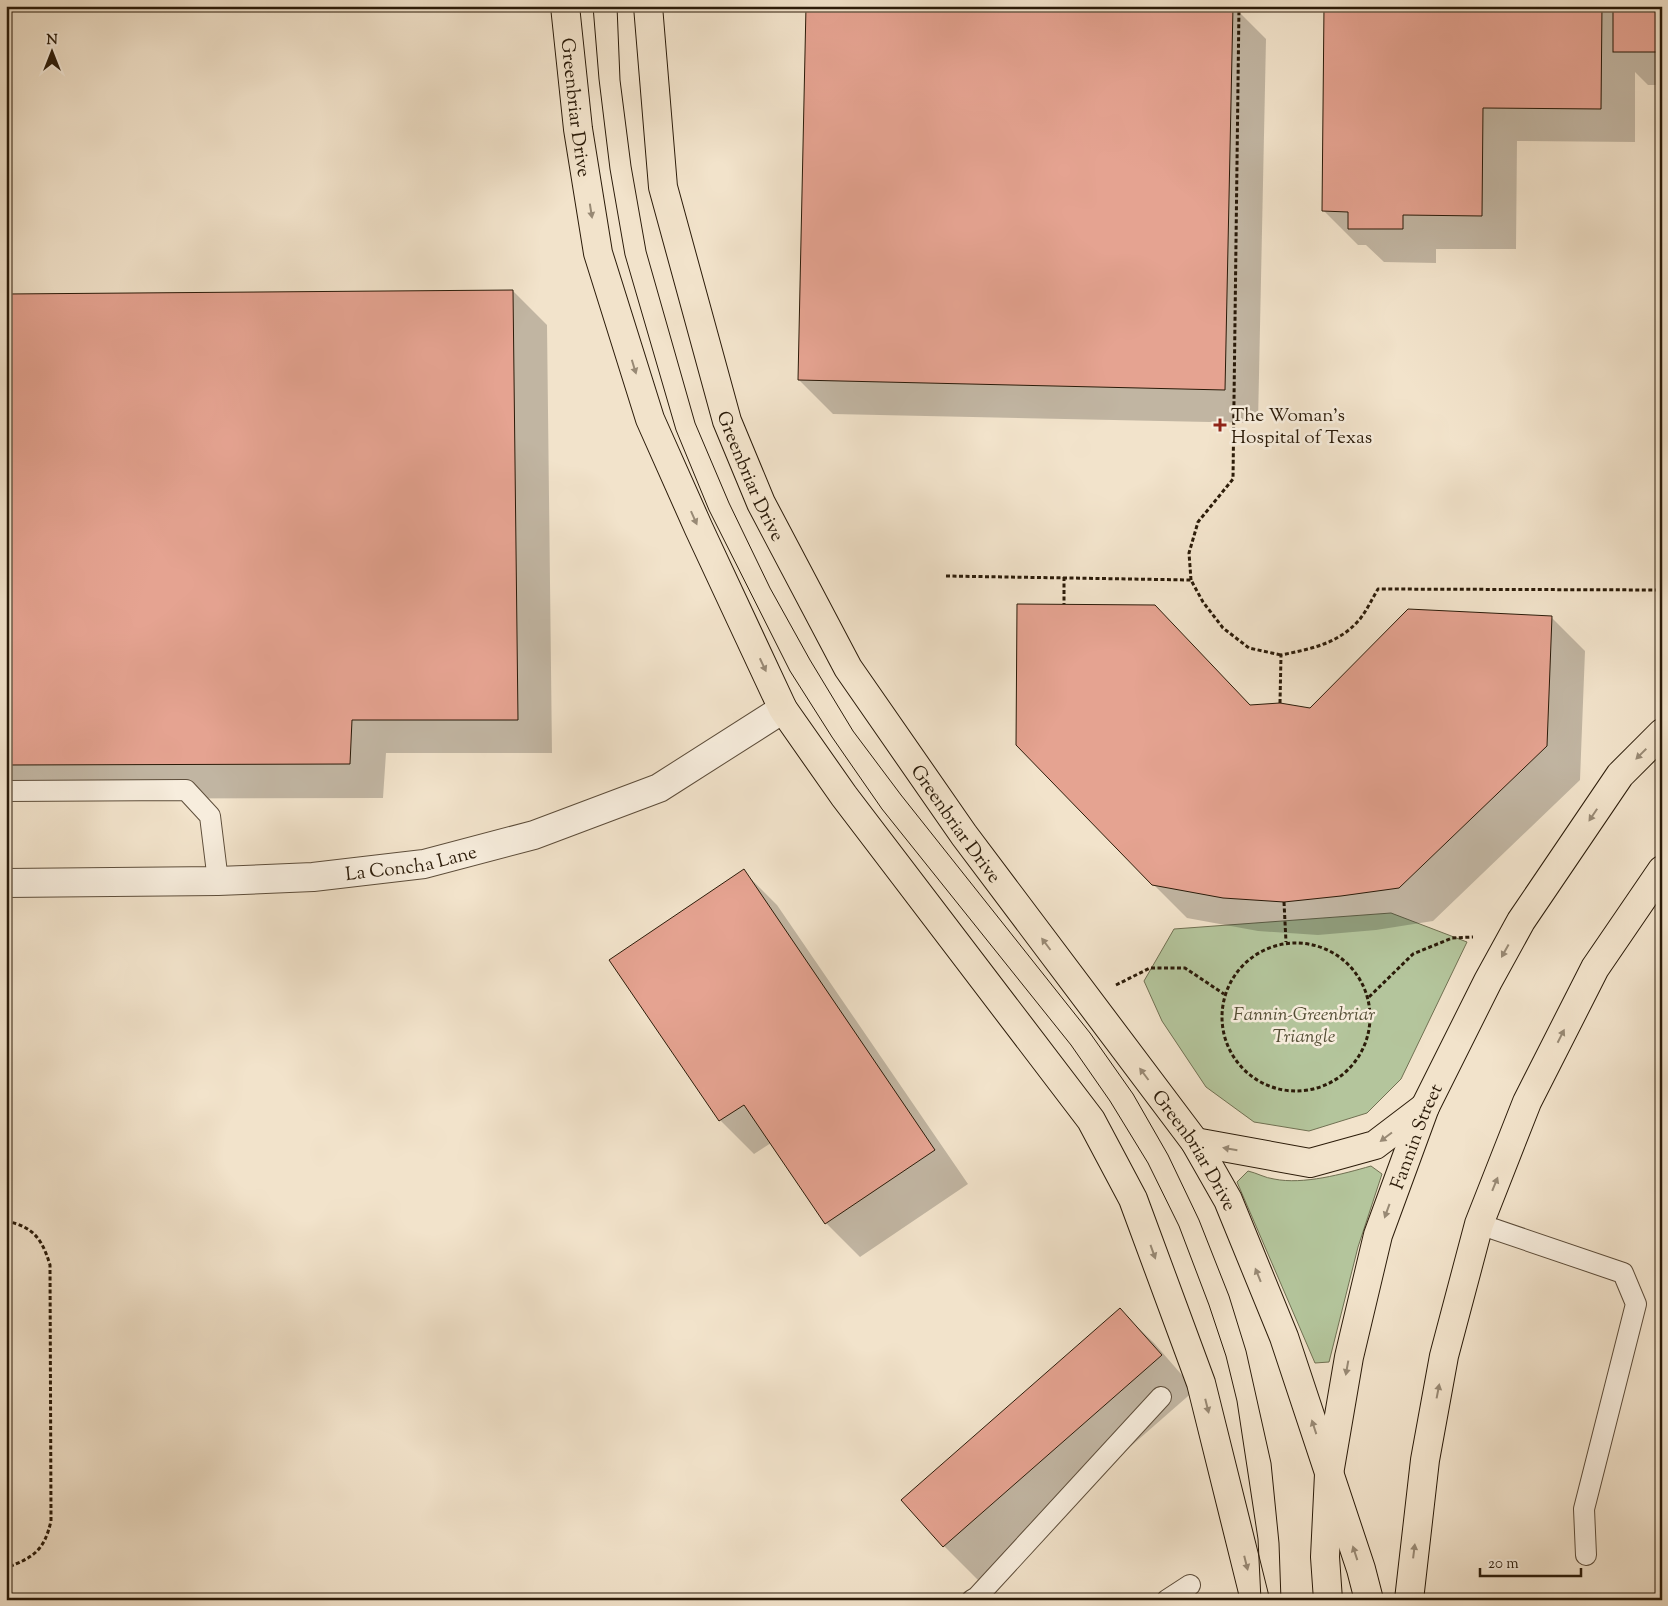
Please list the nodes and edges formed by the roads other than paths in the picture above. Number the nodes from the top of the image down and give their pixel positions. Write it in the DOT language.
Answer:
graph roads {
  1 [pos="565,6"];
  2 [pos="648,6"];
  3 [pos="784,709"];
  4 [pos="1662,733"];
  5 [pos="6,791"];
  6 [pos="1662,870"];
  7 [pos="218,881"];
  8 [pos="6,883"];
  9 [pos="1425,1107"];
  10 [pos="1195,1142"];
  11 [pos="1479,1224"];
  12 [pos="1161,1398"];
  13 [pos="1329,1474"];
  14 [pos="1586,1555"];
  15 [pos="1190,1585"];
  16 [pos="976,1599"];
  17 [pos="1167,1600"];
  18 [pos="1256,1600"];
  19 [pos="1328,1600"];
  20 [pos="1369,1600"];
  21 [pos="1409,1600"];
  1 -- 3 [label="main road, Greenbriar Drive, one-way"];
  10 -- 2 [label="main road, Greenbriar Drive, one-way"];
  3 -- 7 [label="street, La Concha Lane"];
  3 -- 18 [label="main road, Greenbriar Drive, one-way"];
  4 -- 9 [label="main road, Fannin Street, one-way"];
  5 -- 7 [label="lane"];
  11 -- 6 [label="main road, one-way"];
  7 -- 8 [label="street, La Concha Lane"];
  9 -- 10 [label="main road, one-way"];
  9 -- 13 [label="main road, Fannin Street, one-way"];
  13 -- 10 [label="main road, Greenbriar Drive, one-way"];
  11 -- 14 [label="lane"];
  21 -- 11 [label="main road, one-way"];
  12 -- 16 [label="lane"];
  13 -- 19 [label="main road, Fannin Street"];
  20 -- 13 [label="main road, Greenbriar Drive, one-way"];
  15 -- 17 [label="lane"];
}
